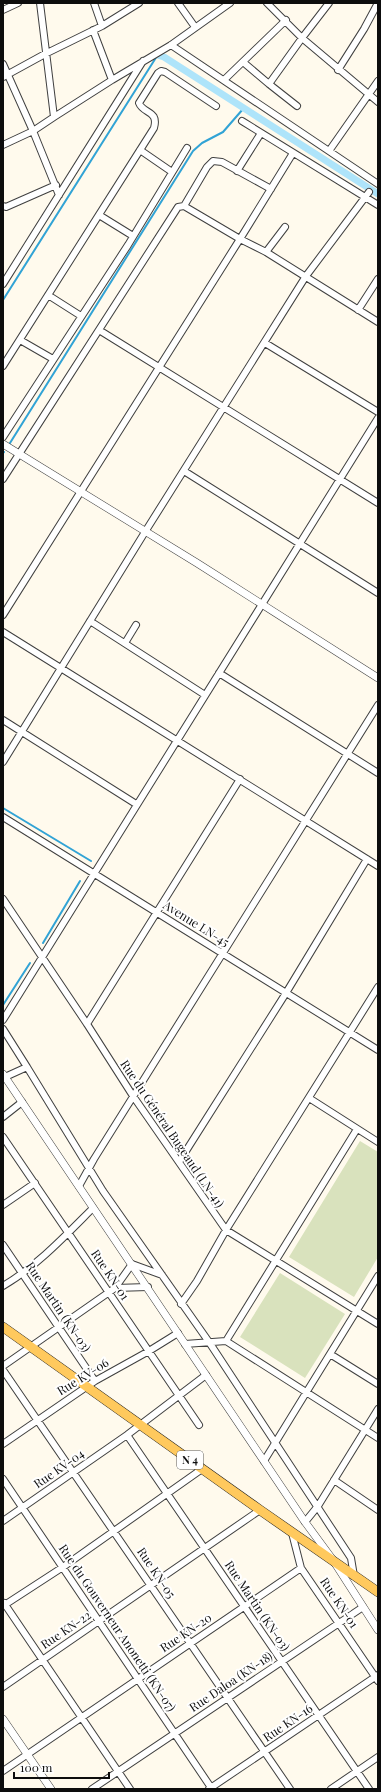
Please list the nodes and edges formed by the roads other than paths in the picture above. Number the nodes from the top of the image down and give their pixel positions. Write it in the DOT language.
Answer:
graph roads {
  1 [pos="18,3"];
  2 [pos="40,3"];
  3 [pos="94,3"];
  4 [pos="139,3"];
  5 [pos="178,3"];
  6 [pos="267,3"];
  7 [pos="329,3"];
  8 [pos="378,3"];
  9 [pos="228,4"];
  10 [pos="3,10"];
  11 [pos="286,20"];
  12 [pos="102,26"];
  13 [pos="195,27"];
  14 [pos="93,30"];
  15 [pos="302,38"];
  16 [pos="171,45"];
  17 [pos="45,54"];
  18 [pos="142,61"];
  19 [pos="242,62"];
  20 [pos="3,64"];
  21 [pos="338,70"];
  22 [pos="5,76"];
  23 [pos="112,80"];
  24 [pos="224,80"];
  25 [pos="378,81"];
  26 [pos="269,84"];
  27 [pos="369,96"];
  28 [pos="378,102"];
  29 [pos="216,106"];
  30 [pos="297,106"];
  31 [pos="54,117"];
  32 [pos="242,121"];
  33 [pos="33,131"];
  34 [pos="261,133"];
  35 [pos="3,145"];
  36 [pos="187,148"];
  37 [pos="140,150"];
  38 [pos="329,151"];
  39 [pos="293,153"];
  40 [pos="237,171"];
  41 [pos="172,172"];
  42 [pos="376,183"];
  43 [pos="56,185"];
  44 [pos="271,189"];
  45 [pos="59,194"];
  46 [pos="367,194"];
  47 [pos="378,205"];
  48 [pos="3,206"];
  49 [pos="184,206"];
  50 [pos="99,215"];
  51 [pos="285,227"];
  52 [pos="133,236"];
  53 [pos="240,239"];
  54 [pos="266,252"];
  55 [pos="306,276"];
  56 [pos="378,278"];
  57 [pos="3,284"];
  58 [pos="48,295"];
  59 [pos="358,310"];
  60 [pos="81,316"];
  61 [pos="378,322"];
  62 [pos="98,330"];
  63 [pos="20,340"];
  64 [pos="265,343"];
  65 [pos="53,359"];
  66 [pos="3,366"];
  67 [pos="158,367"];
  68 [pos="224,408"];
  69 [pos="378,412"];
  70 [pos="378,418"];
  71 [pos="3,437"];
  72 [pos="3,444"];
  73 [pos="19,454"];
  74 [pos="184,471"];
  75 [pos="3,479"];
  76 [pos="340,479"];
  77 [pos="81,492"];
  78 [pos="378,503"];
  79 [pos="145,532"];
  80 [pos="300,544"];
  81 [pos="378,593"];
  82 [pos="261,604"];
  83 [pos="3,615"];
  84 [pos="90,621"];
  85 [pos="136,625"];
  86 [pos="3,632"];
  87 [pos="125,643"];
  88 [pos="62,668"];
  89 [pos="219,673"];
  90 [pos="378,678"];
  91 [pos="205,695"];
  92 [pos="378,705"];
  93 [pos="3,720"];
  94 [pos="22,732"];
  95 [pos="176,740"];
  96 [pos="347,754"];
  97 [pos="3,762"];
  98 [pos="378,773"];
  99 [pos="240,779"];
  100 [pos="136,804"];
  101 [pos="3,817"];
  102 [pos="305,820"];
  103 [pos="367,859"];
  104 [pos="378,866"];
  105 [pos="93,873"];
  106 [pos="3,899"];
  107 [pos="156,912"];
  108 [pos="222,953"];
  109 [pos="41,957"];
  110 [pos="378,987"];
  111 [pos="286,993"];
  112 [pos="3,1020"];
  113 [pos="87,1024"];
  114 [pos="3,1029"];
  115 [pos="350,1032"];
  116 [pos="378,1050"];
  117 [pos="27,1067"];
  118 [pos="4,1076"];
  119 [pos="132,1096"];
  120 [pos="309,1098"];
  121 [pos="22,1102"];
  122 [pos="3,1117"];
  123 [pos="357,1129"];
  124 [pos="3,1136"];
  125 [pos="378,1142"];
  126 [pos="179,1162"];
  127 [pos="89,1166"];
  128 [pos="35,1183"];
  129 [pos="79,1186"];
  130 [pos="3,1205"];
  131 [pos="93,1208"];
  132 [pos="226,1230"];
  133 [pos="68,1233"];
  134 [pos="3,1245"];
  135 [pos="276,1261"];
  136 [pos="132,1264"];
  137 [pos="23,1274"];
  138 [pos="162,1275"];
  139 [pos="378,1276"];
  140 [pos="3,1286"];
  141 [pos="148,1287"];
  142 [pos="115,1288"];
  143 [pos="109,1293"];
  144 [pos="181,1304"];
  145 [pos="356,1311"];
  146 [pos="378,1324"];
  147 [pos="3,1327"];
  148 [pos="59,1328"];
  149 [pos="178,1333"];
  150 [pos="226,1341"];
  151 [pos="209,1342"];
  152 [pos="185,1344"];
  153 [pos="32,1347"];
  154 [pos="149,1352"];
  155 [pos="330,1354"];
  156 [pos="3,1366"];
  157 [pos="3,1370"];
  158 [pos="206,1375"];
  159 [pos="91,1384"];
  160 [pos="378,1384"];
  161 [pos="306,1392"];
  162 [pos="179,1396"];
  163 [pos="378,1409"];
  164 [pos="37,1420"];
  165 [pos="139,1425"];
  166 [pos="199,1425"];
  167 [pos="365,1430"];
  168 [pos="127,1435"];
  169 [pos="378,1438"];
  170 [pos="275,1442"];
  171 [pos="3,1444"];
  172 [pos="264,1461"];
  173 [pos="202,1469"];
  174 [pos="73,1472"];
  175 [pos="3,1479"];
  176 [pos="334,1480"];
  177 [pos="168,1494"];
  178 [pos="318,1506"];
  179 [pos="22,1507"];
  180 [pos="260,1510"];
  181 [pos="378,1510"];
  182 [pos="3,1521"];
  183 [pos="305,1522"];
  184 [pos="114,1532"];
  185 [pos="292,1533"];
  186 [pos="205,1549"];
  187 [pos="333,1560"];
  188 [pos="63,1567"];
  189 [pos="302,1568"];
  190 [pos="354,1576"];
  191 [pos="151,1586"];
  192 [pos="378,1592"];
  193 [pos="4,1604"];
  194 [pos="245,1607"];
  195 [pos="363,1607"];
  196 [pos="99,1621"];
  197 [pos="339,1623"];
  198 [pos="378,1630"];
  199 [pos="190,1644"];
  200 [pos="42,1660"];
  201 [pos="282,1661"];
  202 [pos="377,1678"];
  203 [pos="138,1679"];
  204 [pos="3,1687"];
  205 [pos="228,1698"];
  206 [pos="319,1715"];
  207 [pos="81,1718"];
  208 [pos="3,1719"];
  209 [pos="175,1734"];
  210 [pos="264,1752"];
  211 [pos="27,1754"];
  212 [pos="378,1757"];
  213 [pos="3,1771"];
  214 [pos="357,1771"];
  215 [pos="118,1772"];
  216 [pos="51,1789"];
  217 [pos="92,1789"];
  218 [pos="130,1789"];
  219 [pos="211,1789"];
  220 [pos="290,1789"];
  221 [pos="331,1789"];
  222 [pos="369,1789"];
  1 -- 10 [label="street"];
  2 -- 17 [label="street"];
  3 -- 12 [label="street"];
  4 -- 12 [label="street"];
  5 -- 13 [label="street"];
  6 -- 11 [label="street"];
  7 -- 15 [label="street"];
  8 -- 21 [label="street"];
  9 -- 13 [label="street"];
  11 -- 15 [label="street"];
  11 -- 19 [label="street"];
  12 -- 14 [label="street"];
  13 -- 16 [label="street"];
  14 -- 17 [label="street"];
  14 -- 23 [label="street"];
  15 -- 21 [label="street"];
  15 -- 26 [label="street"];
  16 -- 18 [label="street"];
  16 -- 24 [label="street"];
  17 -- 22 [label="street"];
  17 -- 31 [label="street"];
  18 -- 23 [label="street"];
  18 -- 45 [label="street"];
  19 -- 24 [label="street"];
  19 -- 26 [label="street"];
  20 -- 22 [label="street"];
  21 -- 27 [label="street"];
  22 -- 33 [label="street"];
  23 -- 31 [label="street"];
  24 -- 38 [label="street"];
  25 -- 27 [label="street"];
  26 -- 30 [label="street"];
  27 -- 28 [label="street"];
  27 -- 38 [label="street"];
  29 -- 37 [label="street"];
  31 -- 33 [label="street"];
  32 -- 34 [label="street"];
  33 -- 35 [label="street"];
  33 -- 43 [label="street"];
  34 -- 39 [label="street"];
  34 -- 40 [label="street"];
  36 -- 41 [label="street"];
  37 -- 41 [label="street"];
  37 -- 50 [label="street"];
  38 -- 42 [label="street"];
  39 -- 44 [label="street"];
  39 -- 46 [label="street"];
  40 -- 44 [label="street"];
  40 -- 49 [label="street"];
  41 -- 52 [label="street"];
  43 -- 45 [label="street"];
  43 -- 48 [label="street"];
  44 -- 53 [label="street"];
  45 -- 57 [label="street"];
  46 -- 47 [label="street"];
  46 -- 55 [label="street"];
  49 -- 53 [label="street"];
  49 -- 62 [label="street"];
  50 -- 52 [label="street"];
  50 -- 58 [label="street"];
  51 -- 54 [label="street"];
  52 -- 60 [label="street"];
  53 -- 54 [label="street"];
  53 -- 67 [label="street"];
  54 -- 55 [label="street"];
  55 -- 59 [label="street"];
  55 -- 64 [label="street"];
  56 -- 59 [label="street"];
  58 -- 60 [label="street"];
  58 -- 63 [label="street"];
  59 -- 61 [label="street"];
  60 -- 65 [label="street"];
  62 -- 67 [label="street"];
  62 -- 73 [label="street"];
  63 -- 65 [label="street"];
  63 -- 66 [label="street"];
  64 -- 68 [label="street"];
  64 -- 69 [label="street"];
  65 -- 71 [label="street"];
  67 -- 68 [label="street"];
  67 -- 77 [label="street"];
  68 -- 74 [label="street"];
  68 -- 76 [label="street"];
  70 -- 76 [label="street"];
  72 -- 73 [label="street"];
  73 -- 75 [label="street"];
  73 -- 77 [label="street"];
  74 -- 79 [label="street"];
  74 -- 80 [label="street"];
  76 -- 78 [label="street"];
  76 -- 80 [label="street"];
  77 -- 79 [label="street"];
  77 -- 83 [label="street"];
  79 -- 82 [label="street"];
  79 -- 84 [label="street"];
  80 -- 81 [label="street"];
  80 -- 82 [label="street"];
  82 -- 89 [label="street"];
  82 -- 90 [label="street"];
  84 -- 87 [label="street"];
  84 -- 88 [label="street"];
  85 -- 87 [label="street"];
  86 -- 88 [label="street"];
  87 -- 91 [label="street"];
  88 -- 94 [label="street"];
  88 -- 95 [label="street"];
  89 -- 91 [label="street"];
  89 -- 96 [label="street"];
  91 -- 95 [label="street"];
  92 -- 96 [label="street"];
  93 -- 94 [label="street"];
  94 -- 97 [label="street"];
  94 -- 100 [label="street"];
  95 -- 99 [label="street"];
  95 -- 100 [label="street"];
  96 -- 98 [label="street"];
  96 -- 102 [label="street"];
  99 -- 102 [label="street"];
  99 -- 107 [label="street"];
  100 -- 105 [label="street"];
  101 -- 105 [label="street, Avenue LN-45"];
  102 -- 103 [label="street"];
  102 -- 108 [label="street"];
  103 -- 104 [label="street"];
  103 -- 111 [label="street"];
  105 -- 107 [label="street, Avenue LN-45"];
  105 -- 109 [label="street"];
  106 -- 109 [label="street, Rue du Général Bugeaud (LN-41)"];
  107 -- 108 [label="street, Avenue LN-45"];
  107 -- 113 [label="street"];
  108 -- 111 [label="street, Avenue LN-45"];
  108 -- 119 [label="street"];
  109 -- 112 [label="street"];
  109 -- 113 [label="street, Rue du Général Bugeaud (LN-41)"];
  110 -- 115 [label="street"];
  111 -- 115 [label="street, Avenue LN-45"];
  111 -- 126 [label="street"];
  113 -- 119 [label="street, Rue du Général Bugeaud (LN-41)"];
  114 -- 117 [label="street"];
  115 -- 116 [label="street, Avenue LN-45"];
  115 -- 120 [label="street"];
  117 -- 118 [label="street"];
  117 -- 127 [label="street"];
  118 -- 121 [label="street"];
  119 -- 126 [label="street, Rue du Général Bugeaud (LN-41)"];
  119 -- 127 [label="street"];
  120 -- 123 [label="street"];
  120 -- 132 [label="street"];
  121 -- 122 [label="street"];
  121 -- 129 [label="street"];
  123 -- 125 [label="street"];
  123 -- 135 [label="street"];
  124 -- 128 [label="street, Rue KN-01"];
  126 -- 132 [label="street, Rue du Général Bugeaud (LN-41)"];
  127 -- 129 [label="street"];
  127 -- 138 [label="street"];
  128 -- 130 [label="street"];
  128 -- 133 [label="street, Rue KN-01"];
  129 -- 131 [label="street"];
  131 -- 133 [label="street"];
  131 -- 136 [label="street"];
  132 -- 135 [label="street, Rue du Général Bugeaud (LN-41)"];
  132 -- 144 [label="street"];
  133 -- 137 [label="street"];
  133 -- 143 [label="street, Rue KN-01"];
  134 -- 137 [label="street, Rue Martin (KN-03)"];
  135 -- 145 [label="street, Rue du Général Bugeaud (LN-41)"];
  135 -- 150 [label="street"];
  136 -- 138 [label="street"];
  136 -- 141 [label="street"];
  136 -- 142 [label="street"];
  137 -- 140 [label="street"];
  137 -- 148 [label="street, Rue Martin (KN-03)"];
  138 -- 144 [label="street"];
  139 -- 145 [label="street"];
  141 -- 142 [label="street"];
  141 -- 149 [label="street"];
  142 -- 143 [label="street"];
  143 -- 148 [label="street"];
  143 -- 154 [label="street, Rue KN-01"];
  144 -- 151 [label="street"];
  145 -- 146 [label="street, Rue du Général Bugeaud (LN-41)"];
  145 -- 155 [label="street"];
  147 -- 153 [label="main road, N 4"];
  148 -- 153 [label="street"];
  148 -- 159 [label="street, Rue Martin (KN-03)"];
  149 -- 152 [label="street"];
  149 -- 154 [label="street, Rue KV-06"];
  150 -- 151 [label="street"];
  150 -- 161 [label="street"];
  151 -- 152 [label="street"];
  151 -- 170 [label="street"];
  152 -- 158 [label="street"];
  153 -- 156 [label="street"];
  153 -- 159 [label="main road, N 4"];
  154 -- 159 [label="street, Rue KV-06"];
  154 -- 162 [label="street, Rue KN-01"];
  155 -- 160 [label="street"];
  155 -- 161 [label="street"];
  157 -- 164 [label="street, Rue KN-05"];
  158 -- 162 [label="street, Rue KV-04"];
  158 -- 172 [label="street"];
  159 -- 164 [label="street, Rue KV-06"];
  159 -- 165 [label="main road, N 4"];
  161 -- 167 [label="street"];
  161 -- 170 [label="street"];
  162 -- 165 [label="street, Rue KV-04"];
  162 -- 166 [label="street, Rue KN-01"];
  163 -- 167 [label="street"];
  164 -- 171 [label="street, Rue KV-06"];
  164 -- 174 [label="street, Rue KN-05"];
  165 -- 168 [label="street, Rue KV-04"];
  165 -- 173 [label="main road, N 4"];
  167 -- 169 [label="street"];
  167 -- 176 [label="street"];
  168 -- 174 [label="street, Rue KV-04"];
  168 -- 177 [label="street, Rue Martin (KN-03)"];
  170 -- 172 [label="street"];
  170 -- 178 [label="street"];
  172 -- 183 [label="street"];
  173 -- 177 [label="street"];
  173 -- 180 [label="main road, N 4"];
  174 -- 179 [label="street, Rue KV-04"];
  174 -- 184 [label="street, Rue KN-05"];
  175 -- 179 [label="street, Rue du Gouverneur Anonetti (KN-07)"];
  176 -- 178 [label="street"];
  176 -- 181 [label="street"];
  177 -- 184 [label="street"];
  177 -- 186 [label="street, Rue Martin (KN-03)"];
  178 -- 183 [label="street"];
  178 -- 190 [label="street"];
  179 -- 182 [label="street, Rue KV-04"];
  179 -- 188 [label="street, Rue du Gouverneur Anonetti (KN-07)"];
  180 -- 185 [label="main road, N 4"];
  180 -- 186 [label="street, Rue KN-22"];
  183 -- 187 [label="street"];
  184 -- 188 [label="street"];
  184 -- 191 [label="street, Rue KN-05"];
  185 -- 187 [label="main road, N 4"];
  185 -- 189 [label="street, Rue KN-01"];
  186 -- 191 [label="street, Rue KN-22"];
  186 -- 194 [label="street, Rue Martin (KN-03)"];
  187 -- 190 [label="main road, N 4"];
  187 -- 195 [label="street"];
  188 -- 193 [label="street"];
  188 -- 196 [label="street, Rue du Gouverneur Anonetti (KN-07)"];
  189 -- 194 [label="street, Rue KN-20"];
  189 -- 197 [label="street, Rue KN-01"];
  190 -- 192 [label="main road, N 4"];
  191 -- 196 [label="street, Rue KN-22"];
  191 -- 199 [label="street, Rue KN-05"];
  193 -- 200 [label="street"];
  194 -- 199 [label="street, Rue KN-20"];
  194 -- 201 [label="street, Rue Martin (KN-03)"];
  195 -- 197 [label="street, Rue Daloa (KN-18)"];
  195 -- 198 [label="street"];
  196 -- 200 [label="street, Rue KN-22"];
  196 -- 203 [label="street, Rue du Gouverneur Anonetti (KN-07)"];
  197 -- 201 [label="street, Rue Daloa (KN-18)"];
  197 -- 202 [label="street, Rue KN-01"];
  199 -- 203 [label="street, Rue KN-20"];
  199 -- 205 [label="street, Rue KN-05"];
  200 -- 204 [label="street, Rue KN-22"];
  200 -- 207 [label="street"];
  201 -- 205 [label="street, Rue Daloa (KN-18)"];
  201 -- 206 [label="street, Rue Martin (KN-03)"];
  202 -- 206 [label="street, Rue KN-16"];
  203 -- 207 [label="street, Rue KN-20"];
  203 -- 209 [label="street, Rue du Gouverneur Anonetti (KN-07)"];
  205 -- 209 [label="street, Rue Daloa (KN-18)"];
  205 -- 210 [label="street, Rue KN-05"];
  206 -- 210 [label="street, Rue KN-16"];
  206 -- 214 [label="street, Rue Martin (KN-03)"];
  207 -- 211 [label="street, Rue KN-20"];
  207 -- 215 [label="street"];
  208 -- 211 [label="street"];
  209 -- 215 [label="street, Rue Daloa (KN-18)"];
  209 -- 219 [label="street, Rue du Gouverneur Anonetti (KN-07)"];
  210 -- 219 [label="street, Rue KN-16"];
  210 -- 220 [label="street, Rue KN-05"];
  211 -- 213 [label="street, Rue KN-20"];
  211 -- 216 [label="street"];
  212 -- 214 [label="street"];
  214 -- 221 [label="street"];
  214 -- 222 [label="street, Rue Martin (KN-03)"];
  215 -- 217 [label="street, Rue Daloa (KN-18)"];
  215 -- 218 [label="street"];
}
